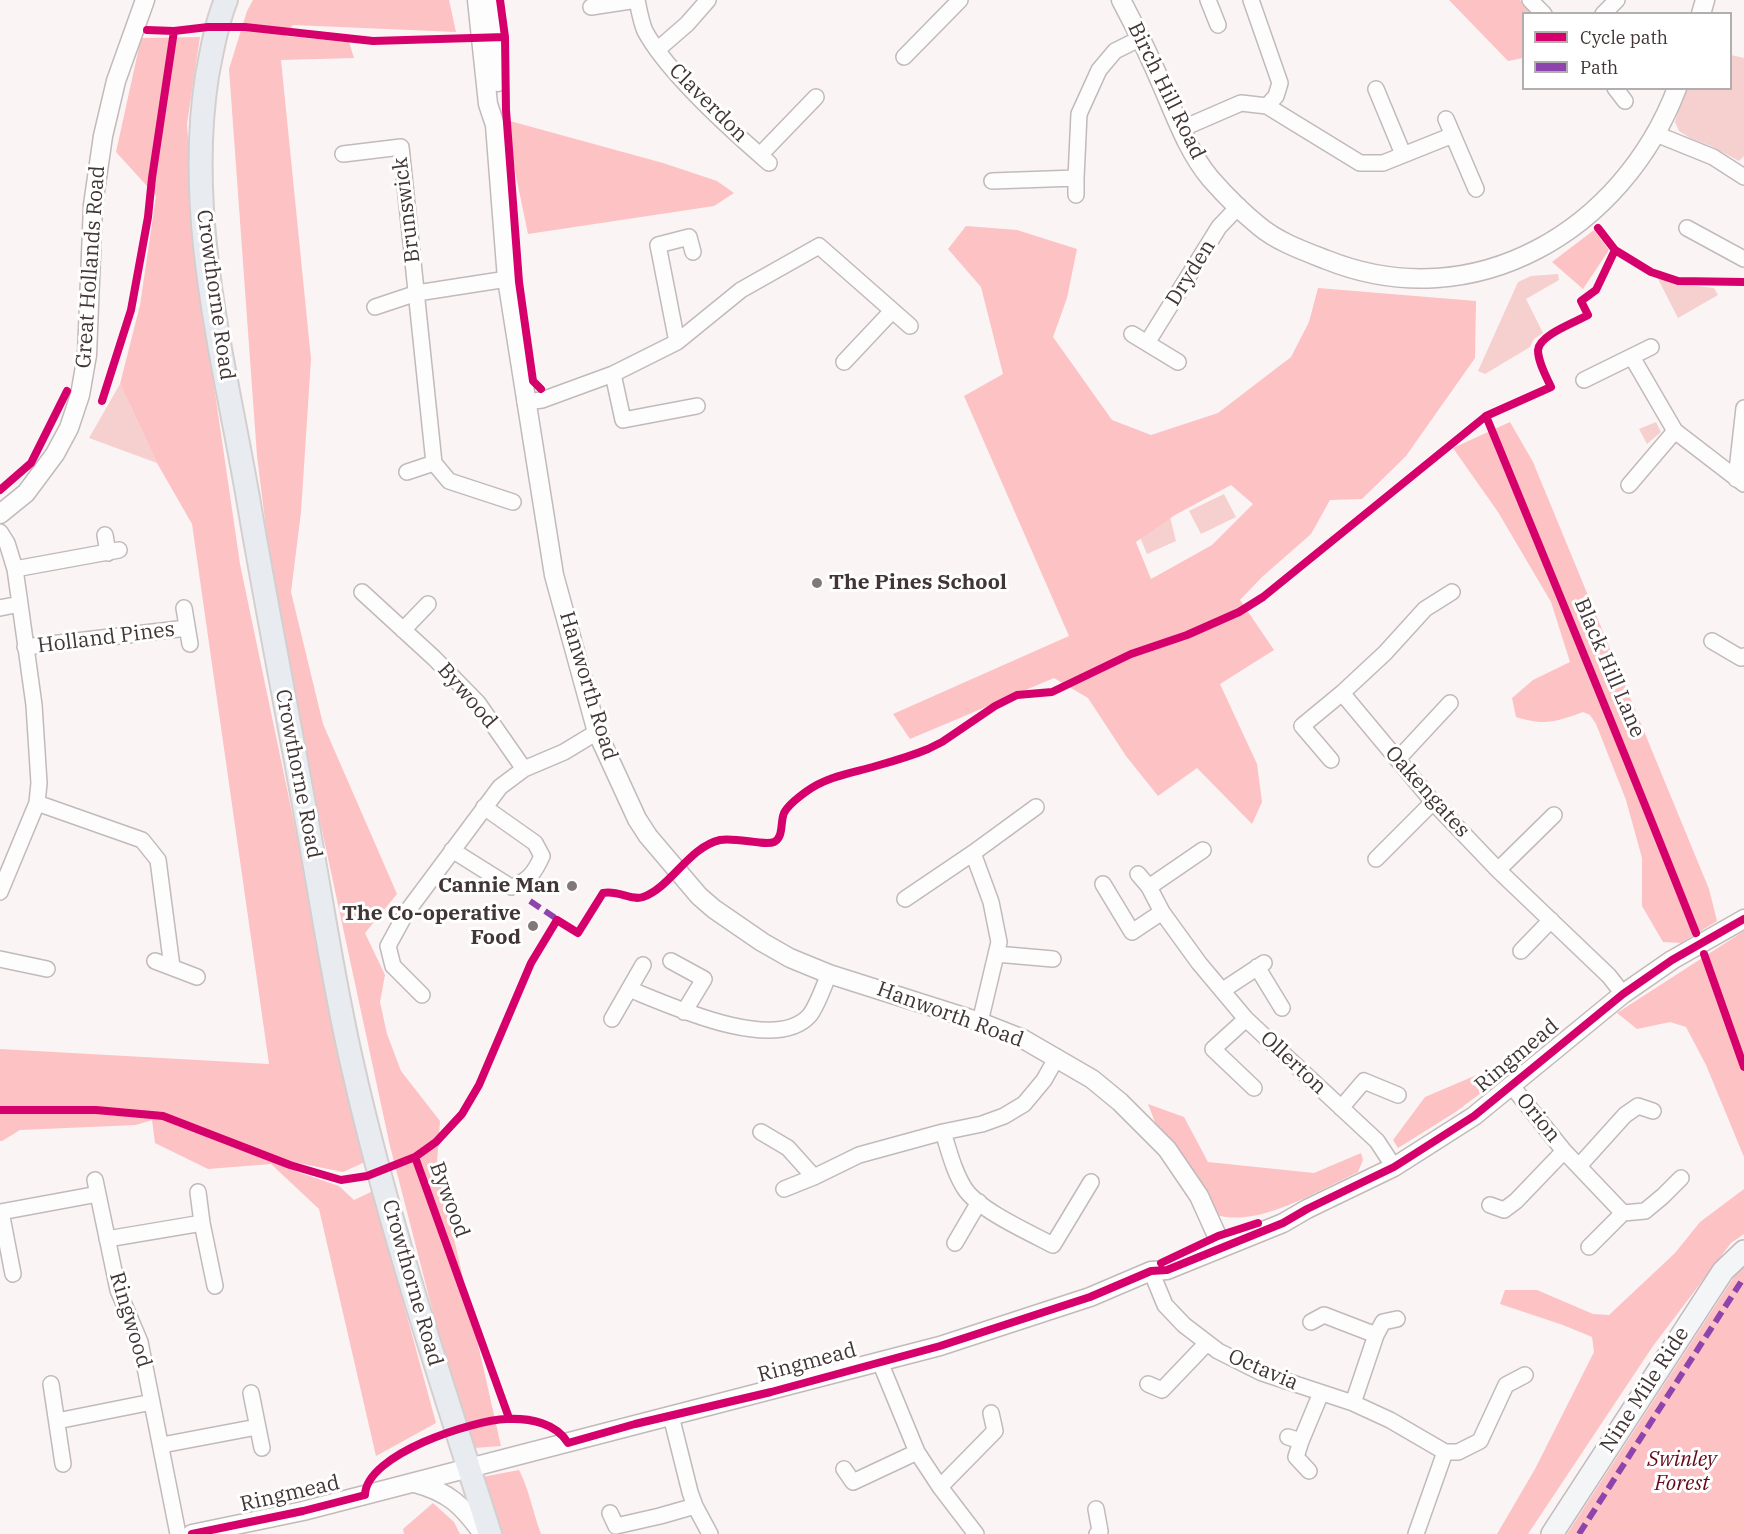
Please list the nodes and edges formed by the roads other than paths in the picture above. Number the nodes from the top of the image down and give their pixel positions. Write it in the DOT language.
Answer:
graph roads {
  1 [pos="145,0"];
  2 [pos="226,0"];
  3 [pos="477,0"];
  4 [pos="492,0"];
  5 [pos="637,0"];
  6 [pos="708,0"];
  7 [pos="1121,0"];
  8 [pos="1208,0"];
  9 [pos="1251,0"];
  10 [pos="1530,0"];
  11 [pos="1617,0"];
  12 [pos="953,2"];
  13 [pos="591,8"];
  14 [pos="1542,12"];
  15 [pos="1606,12"];
  16 [pos="1218,24"];
  17 [pos="1141,38"];
  18 [pos="657,50"];
  19 [pos="904,57"];
  20 [pos="1377,89"];
  21 [pos="1617,90"];
  22 [pos="1676,90"];
  23 [pos="816,97"];
  24 [pos="1625,101"];
  25 [pos="1267,106"];
  26 [pos="1446,119"];
  27 [pos="495,125"];
  28 [pos="1181,129"];
  29 [pos="1656,134"];
  30 [pos="1453,135"];
  31 [pos="344,154"];
  32 [pos="1403,154"];
  33 [pos="1744,177"];
  34 [pos="1076,178"];
  35 [pos="992,181"];
  36 [pos="1476,189"];
  37 [pos="1076,195"];
  38 [pos="1239,206"];
  39 [pos="1687,228"];
  40 [pos="693,252"];
  41 [pos="1744,259"];
  42 [pos="507,279"];
  43 [pos="417,293"];
  44 [pos="375,307"];
  45 [pos="892,311"];
  46 [pos="910,326"];
  47 [pos="1132,334"];
  48 [pos="677,342"];
  49 [pos="1148,343"];
  50 [pos="1651,347"];
  51 [pos="1632,357"];
  52 [pos="844,362"];
  53 [pos="1178,362"];
  54 [pos="613,374"];
  55 [pos="1584,381"];
  56 [pos="525,402"];
  57 [pos="697,406"];
  58 [pos="1744,408"];
  59 [pos="1675,431"];
  60 [pos="434,463"];
  61 [pos="407,472"];
  62 [pos="1740,482"];
  63 [pos="1629,485"];
  64 [pos="513,502"];
  65 [pos="0,514"];
  66 [pos="0,532"];
  67 [pos="105,536"];
  68 [pos="15,569"];
  69 [pos="362,592"];
  70 [pos="1452,592"];
  71 [pos="20,604"];
  72 [pos="428,604"];
  73 [pos="0,608"];
  74 [pos="184,608"];
  75 [pos="187,628"];
  76 [pos="403,630"];
  77 [pos="1712,641"];
  78 [pos="190,644"];
  79 [pos="25,647"];
  80 [pos="1744,656"];
  81 [pos="1342,693"];
  82 [pos="1450,703"];
  83 [pos="597,732"];
  84 [pos="1398,759"];
  85 [pos="1331,760"];
  86 [pos="524,769"];
  87 [pos="1433,802"];
  88 [pos="38,803"];
  89 [pos="484,807"];
  90 [pos="1036,807"];
  91 [pos="1554,815"];
  92 [pos="452,850"];
  93 [pos="1203,850"];
  94 [pos="973,853"];
  95 [pos="1376,859"];
  96 [pos="1498,870"];
  97 [pos="1138,874"];
  98 [pos="1103,884"];
  99 [pos="1149,887"];
  100 [pos="0,892"];
  101 [pos="905,900"];
  102 [pos="1162,912"];
  103 [pos="1744,919"];
  104 [pos="1551,920"];
  105 [pos="1521,951"];
  106 [pos="996,954"];
  107 [pos="0,958"];
  108 [pos="1053,959"];
  109 [pos="155,961"];
  110 [pos="671,961"];
  111 [pos="643,965"];
  112 [pos="172,967"];
  113 [pos="47,969"];
  114 [pos="829,974"];
  115 [pos="197,977"];
  116 [pos="629,989"];
  117 [pos="1223,990"];
  118 [pos="1623,994"];
  119 [pos="422,995"];
  120 [pos="1282,1008"];
  121 [pos="684,1012"];
  122 [pos="612,1019"];
  123 [pos="1246,1019"];
  124 [pos="980,1022"];
  125 [pos="1057,1057"];
  126 [pos="1511,1085"];
  127 [pos="1254,1088"];
  128 [pos="1398,1095"];
  129 [pos="1341,1107"];
  130 [pos="1653,1111"];
  131 [pos="761,1132"];
  132 [pos="943,1132"];
  133 [pos="1564,1151"];
  134 [pos="1579,1166"];
  135 [pos="1394,1167"];
  136 [pos="814,1177"];
  137 [pos="1681,1178"];
  138 [pos="1091,1182"];
  139 [pos="784,1189"];
  140 [pos="198,1192"];
  141 [pos="979,1202"];
  142 [pos="1490,1205"];
  143 [pos="1623,1213"];
  144 [pos="202,1223"];
  145 [pos="106,1239"];
  146 [pos="1220,1241"];
  147 [pos="955,1243"];
  148 [pos="1589,1247"];
  149 [pos="1744,1251"];
  150 [pos="1151,1271"];
  151 [pos="13,1274"];
  152 [pos="215,1286"];
  153 [pos="1398,1319"];
  154 [pos="1311,1322"];
  155 [pos="1376,1335"];
  156 [pos="1206,1344"];
  157 [pos="880,1362"];
  158 [pos="1525,1375"];
  159 [pos="51,1384"];
  160 [pos="1148,1384"];
  161 [pos="251,1393"];
  162 [pos="1321,1393"];
  163 [pos="152,1402"];
  164 [pos="1353,1403"];
  165 [pos="991,1413"];
  166 [pos="670,1416"];
  167 [pos="57,1421"];
  168 [pos="257,1427"];
  169 [pos="162,1445"];
  170 [pos="262,1448"];
  171 [pos="916,1452"];
  172 [pos="1445,1452"];
  173 [pos="63,1464"];
  174 [pos="468,1468"];
  175 [pos="844,1469"];
  176 [pos="1309,1471"];
  177 [pos="415,1483"];
  178 [pos="940,1487"];
  179 [pos="695,1506"];
  180 [pos="1096,1509"];
  181 [pos="610,1513"];
  182 [pos="178,1534"];
  183 [pos="192,1534"];
  184 [pos="483,1534"];
  185 [pos="490,1534"];
  186 [pos="710,1534"];
  187 [pos="976,1534"];
  188 [pos="1097,1534"];
  189 [pos="1416,1534"];
  190 [pos="1552,1534"];
  1 -- 65 [label="street, Great Hollands Road"];
  2 -- 174 [label="main road, Crowthorne Road"];
  3 -- 27 [label="street, Hanworth Road"];
  4 -- 27 [label="street, Hanworth Road"];
  5 -- 13 [label="street, Claverdon"];
  5 -- 18 [label="street, Claverdon"];
  6 -- 18 [label="street, Claverdon"];
  7 -- 17 [label="street, Birch Hill Road"];
  8 -- 16 [label="street"];
  9 -- 25 [label="street"];
  10 -- 14 [label="street"];
  11 -- 15 [label="street"];
  12 -- 19 [label="street"];
  17 -- 28 [label="street, Birch Hill Road"];
  17 -- 34 [label="street"];
  18 -- 23 [label="street, Claverdon"];
  20 -- 32 [label="street"];
  21 -- 24 [label="street"];
  22 -- 29 [label="street, Birch Hill Road"];
  25 -- 28 [label="street"];
  25 -- 32 [label="street"];
  26 -- 30 [label="street"];
  27 -- 42 [label="street, Hanworth Road"];
  28 -- 38 [label="street, Birch Hill Road"];
  29 -- 33 [label="street"];
  29 -- 38 [label="street, Birch Hill Road"];
  30 -- 32 [label="street"];
  30 -- 36 [label="street"];
  31 -- 43 [label="street, Brunswick"];
  34 -- 35 [label="street"];
  34 -- 37 [label="street"];
  38 -- 49 [label="street, Dryden"];
  39 -- 41 [label="street"];
  40 -- 48 [label="street"];
  42 -- 43 [label="street, Brunswick"];
  42 -- 56 [label="street, Hanworth Road"];
  43 -- 44 [label="street, Brunswick"];
  43 -- 60 [label="street, Brunswick"];
  45 -- 46 [label="street"];
  45 -- 48 [label="street"];
  45 -- 52 [label="street"];
  47 -- 49 [label="street"];
  48 -- 54 [label="street"];
  49 -- 53 [label="street"];
  50 -- 51 [label="street"];
  51 -- 55 [label="street"];
  51 -- 59 [label="street"];
  54 -- 56 [label="street"];
  54 -- 57 [label="street"];
  56 -- 83 [label="street, Hanworth Road"];
  58 -- 62 [label="street"];
  59 -- 62 [label="street"];
  59 -- 63 [label="street"];
  60 -- 61 [label="street"];
  60 -- 64 [label="street"];
  66 -- 68 [label="street, Holland Pines"];
  67 -- 68 [label="street"];
  68 -- 71 [label="street, Holland Pines"];
  69 -- 76 [label="street, Bywood"];
  70 -- 81 [label="street"];
  71 -- 73 [label="street"];
  71 -- 79 [label="street, Holland Pines"];
  72 -- 76 [label="street"];
  74 -- 75 [label="street, Holland Pines"];
  75 -- 78 [label="street, Holland Pines"];
  75 -- 79 [label="street, Holland Pines"];
  76 -- 86 [label="street, Bywood"];
  77 -- 80 [label="street"];
  79 -- 88 [label="street, Holland Pines"];
  81 -- 84 [label="street, Oakengates"];
  81 -- 85 [label="street"];
  82 -- 84 [label="street"];
  83 -- 86 [label="street"];
  83 -- 114 [label="street, Hanworth Road"];
  84 -- 87 [label="street, Oakengates"];
  86 -- 89 [label="street"];
  87 -- 95 [label="street"];
  87 -- 96 [label="street, Oakengates"];
  88 -- 100 [label="street, Holland Pines"];
  88 -- 112 [label="street"];
  89 -- 92 [label="street"];
  89 -- 92 [label="street"];
  90 -- 94 [label="street"];
  91 -- 96 [label="street"];
  92 -- 119 [label="street"];
  93 -- 99 [label="street"];
  94 -- 101 [label="street"];
  94 -- 106 [label="street"];
  96 -- 104 [label="street, Oakengates"];
  97 -- 99 [label="street, Ollerton"];
  98 -- 102 [label="street"];
  99 -- 102 [label="street, Ollerton"];
  102 -- 117 [label="street, Ollerton"];
  103 -- 118 [label="street, Ringmead"];
  104 -- 105 [label="street"];
  104 -- 118 [label="street, Oakengates"];
  106 -- 108 [label="street"];
  106 -- 124 [label="street"];
  107 -- 113 [label="street"];
  109 -- 112 [label="street"];
  110 -- 121 [label="street"];
  111 -- 116 [label="street"];
  112 -- 115 [label="street"];
  114 -- 121 [label="street"];
  114 -- 124 [label="street, Hanworth Road"];
  116 -- 121 [label="street"];
  116 -- 122 [label="street"];
  117 -- 120 [label="street, Ollerton"];
  117 -- 123 [label="street, Ollerton"];
  118 -- 126 [label="street, Ringmead"];
  123 -- 127 [label="street, Ollerton"];
  123 -- 129 [label="street, Ollerton"];
  124 -- 125 [label="street, Hanworth Road"];
  125 -- 132 [label="street"];
  125 -- 146 [label="street, Hanworth Road"];
  126 -- 133 [label="street, Orion"];
  126 -- 135 [label="street, Ringmead"];
  128 -- 129 [label="street, Ollerton"];
  129 -- 135 [label="street, Ollerton"];
  130 -- 134 [label="street"];
  131 -- 136 [label="street"];
  132 -- 136 [label="street"];
  132 -- 141 [label="street"];
  133 -- 134 [label="street, Orion"];
  133 -- 142 [label="street, Orion"];
  134 -- 143 [label="street, Orion"];
  135 -- 146 [label="street, Ringmead"];
  136 -- 139 [label="street"];
  137 -- 143 [label="street"];
  138 -- 141 [label="street"];
  140 -- 144 [label="street"];
  141 -- 147 [label="street"];
  143 -- 148 [label="street"];
  144 -- 145 [label="street"];
  144 -- 152 [label="street"];
  145 -- 151 [label="street, Ringwood"];
  145 -- 163 [label="street, Ringwood"];
  146 -- 150 [label="street, Ringmead"];
  149 -- 190 [label="main road, Nine Mile Ride"];
  150 -- 156 [label="street, Octavia"];
  150 -- 157 [label="street, Ringmead"];
  153 -- 155 [label="street"];
  154 -- 155 [label="street"];
  155 -- 164 [label="street"];
  156 -- 160 [label="street, Octavia"];
  156 -- 162 [label="street, Octavia"];
  157 -- 166 [label="street, Ringmead"];
  157 -- 171 [label="street"];
  158 -- 172 [label="street"];
  159 -- 167 [label="street"];
  161 -- 168 [label="street"];
  162 -- 164 [label="street, Octavia"];
  162 -- 176 [label="street, Octavia"];
  163 -- 167 [label="street"];
  163 -- 169 [label="street, Ringwood"];
  164 -- 172 [label="street, Octavia"];
  165 -- 178 [label="street"];
  166 -- 174 [label="street, Ringmead"];
  166 -- 179 [label="street"];
  167 -- 173 [label="street"];
  168 -- 169 [label="street"];
  168 -- 170 [label="street"];
  169 -- 182 [label="street, Ringwood"];
  171 -- 175 [label="street"];
  171 -- 178 [label="street"];
  172 -- 189 [label="street"];
  174 -- 177 [label="street, Ringmead"];
  174 -- 185 [label="main road, Crowthorne Road"];
  177 -- 183 [label="street, Ringmead"];
  177 -- 184 [label="street"];
  178 -- 187 [label="street"];
  179 -- 181 [label="street"];
  179 -- 186 [label="street"];
  180 -- 188 [label="street"];
}
